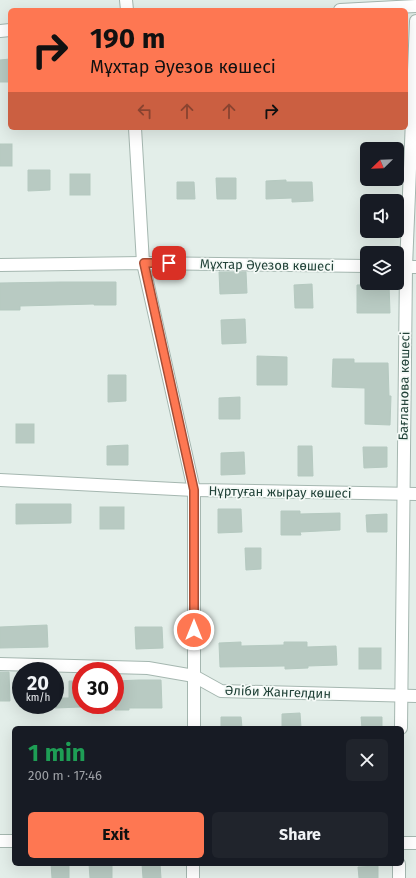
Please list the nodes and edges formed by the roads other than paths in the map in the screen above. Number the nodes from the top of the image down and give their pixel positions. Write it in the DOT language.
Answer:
graph roads {
  1 [pos="416,6"];
  2 [pos="378,8"];
  3 [pos="416,21"];
  4 [pos="135,130"];
  5 [pos="144,263"];
  6 [pos="0,265"];
  7 [pos="360,266"];
  8 [pos="406,267"];
  9 [pos="0,480"];
  10 [pos="194,490"];
  11 [pos="402,494"];
  12 [pos="416,494"];
  13 [pos="0,664"];
  14 [pos="194,676"];
  15 [pos="401,696"];
  16 [pos="416,696"];
  17 [pos="194,726"];
  18 [pos="401,726"];
  19 [pos="0,841"];
  20 [pos="12,841"];
  21 [pos="404,843"];
  22 [pos="416,843"];
  23 [pos="193,866"];
  24 [pos="399,866"];
  25 [pos="193,878"];
  26 [pos="399,878"];
  1 -- 2 [label="street"];
  3 -- 8 [label="street, Бағланова көшесі"];
  4 -- 5 [label="street"];
  5 -- 6 [label="street, Мұхтар Әуезов көшесі"];
  5 -- 7 [label="street, Мұхтар Әуезов көшесі"];
  5 -- 10 [label="street"];
  8 -- 11 [label="street, Бағланова көшесі"];
  9 -- 10 [label="street, Нұртуған жырау көшесі"];
  10 -- 11 [label="street, Нұртуған жырау көшесі"];
  10 -- 14 [label="street"];
  11 -- 12 [label="street, Нұртуған жырау көшесі"];
  11 -- 15 [label="street, Бағланова көшесі"];
  13 -- 14 [label="street, Әліби Жангелдин"];
  14 -- 15 [label="street, Әліби Жангелдин"];
  14 -- 17 [label="street"];
  15 -- 16 [label="street, Әліби Жангелдин"];
  15 -- 18 [label="street, Бағланова көшесі"];
  19 -- 20 [label="street"];
  21 -- 22 [label="street"];
  23 -- 25 [label="street"];
  24 -- 26 [label="street"];
}
